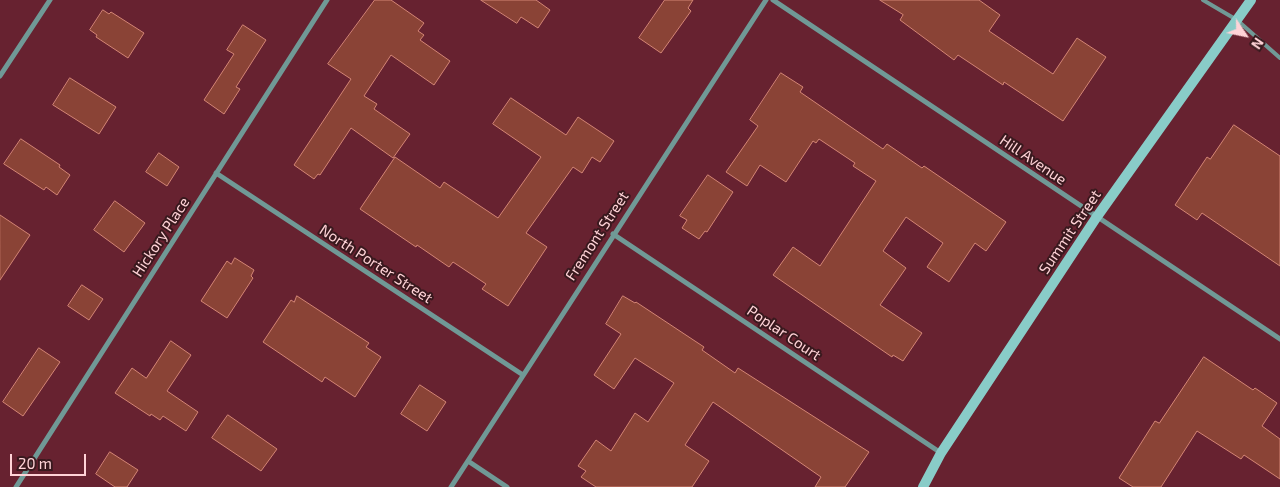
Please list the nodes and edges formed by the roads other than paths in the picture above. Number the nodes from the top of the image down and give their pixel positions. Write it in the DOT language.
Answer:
graph roads {
  1 [pos="50,0"];
  2 [pos="327,0"];
  3 [pos="766,0"];
  4 [pos="773,0"];
  5 [pos="1204,0"];
  6 [pos="1251,0"];
  7 [pos="1237,20"];
  8 [pos="1280,58"];
  9 [pos="0,76"];
  10 [pos="216,174"];
  11 [pos="1096,218"];
  12 [pos="613,234"];
  13 [pos="1280,339"];
  14 [pos="523,375"];
  15 [pos="941,453"];
  16 [pos="468,460"];
  17 [pos="16,487"];
  18 [pos="451,487"];
  19 [pos="507,487"];
  20 [pos="923,487"];
  1 -- 9 [label="street"];
  2 -- 10 [label="street, Hickory Place"];
  3 -- 12 [label="street, Fremont Street"];
  4 -- 11 [label="street, Hill Avenue"];
  5 -- 7 [label="lane"];
  6 -- 7 [label="main road, Summit Street"];
  7 -- 8 [label="lane"];
  7 -- 11 [label="main road, Summit Street"];
  10 -- 14 [label="street, North Porter Street"];
  10 -- 17 [label="street, Hickory Place"];
  11 -- 13 [label="street, Hill Avenue"];
  11 -- 15 [label="main road, Summit Street"];
  12 -- 14 [label="street, Fremont Street"];
  12 -- 15 [label="street, Poplar Court"];
  14 -- 16 [label="street, Fremont Street"];
  15 -- 20 [label="main road, Summit Street"];
  16 -- 18 [label="street, Fremont Street"];
  16 -- 19 [label="street"];
}
